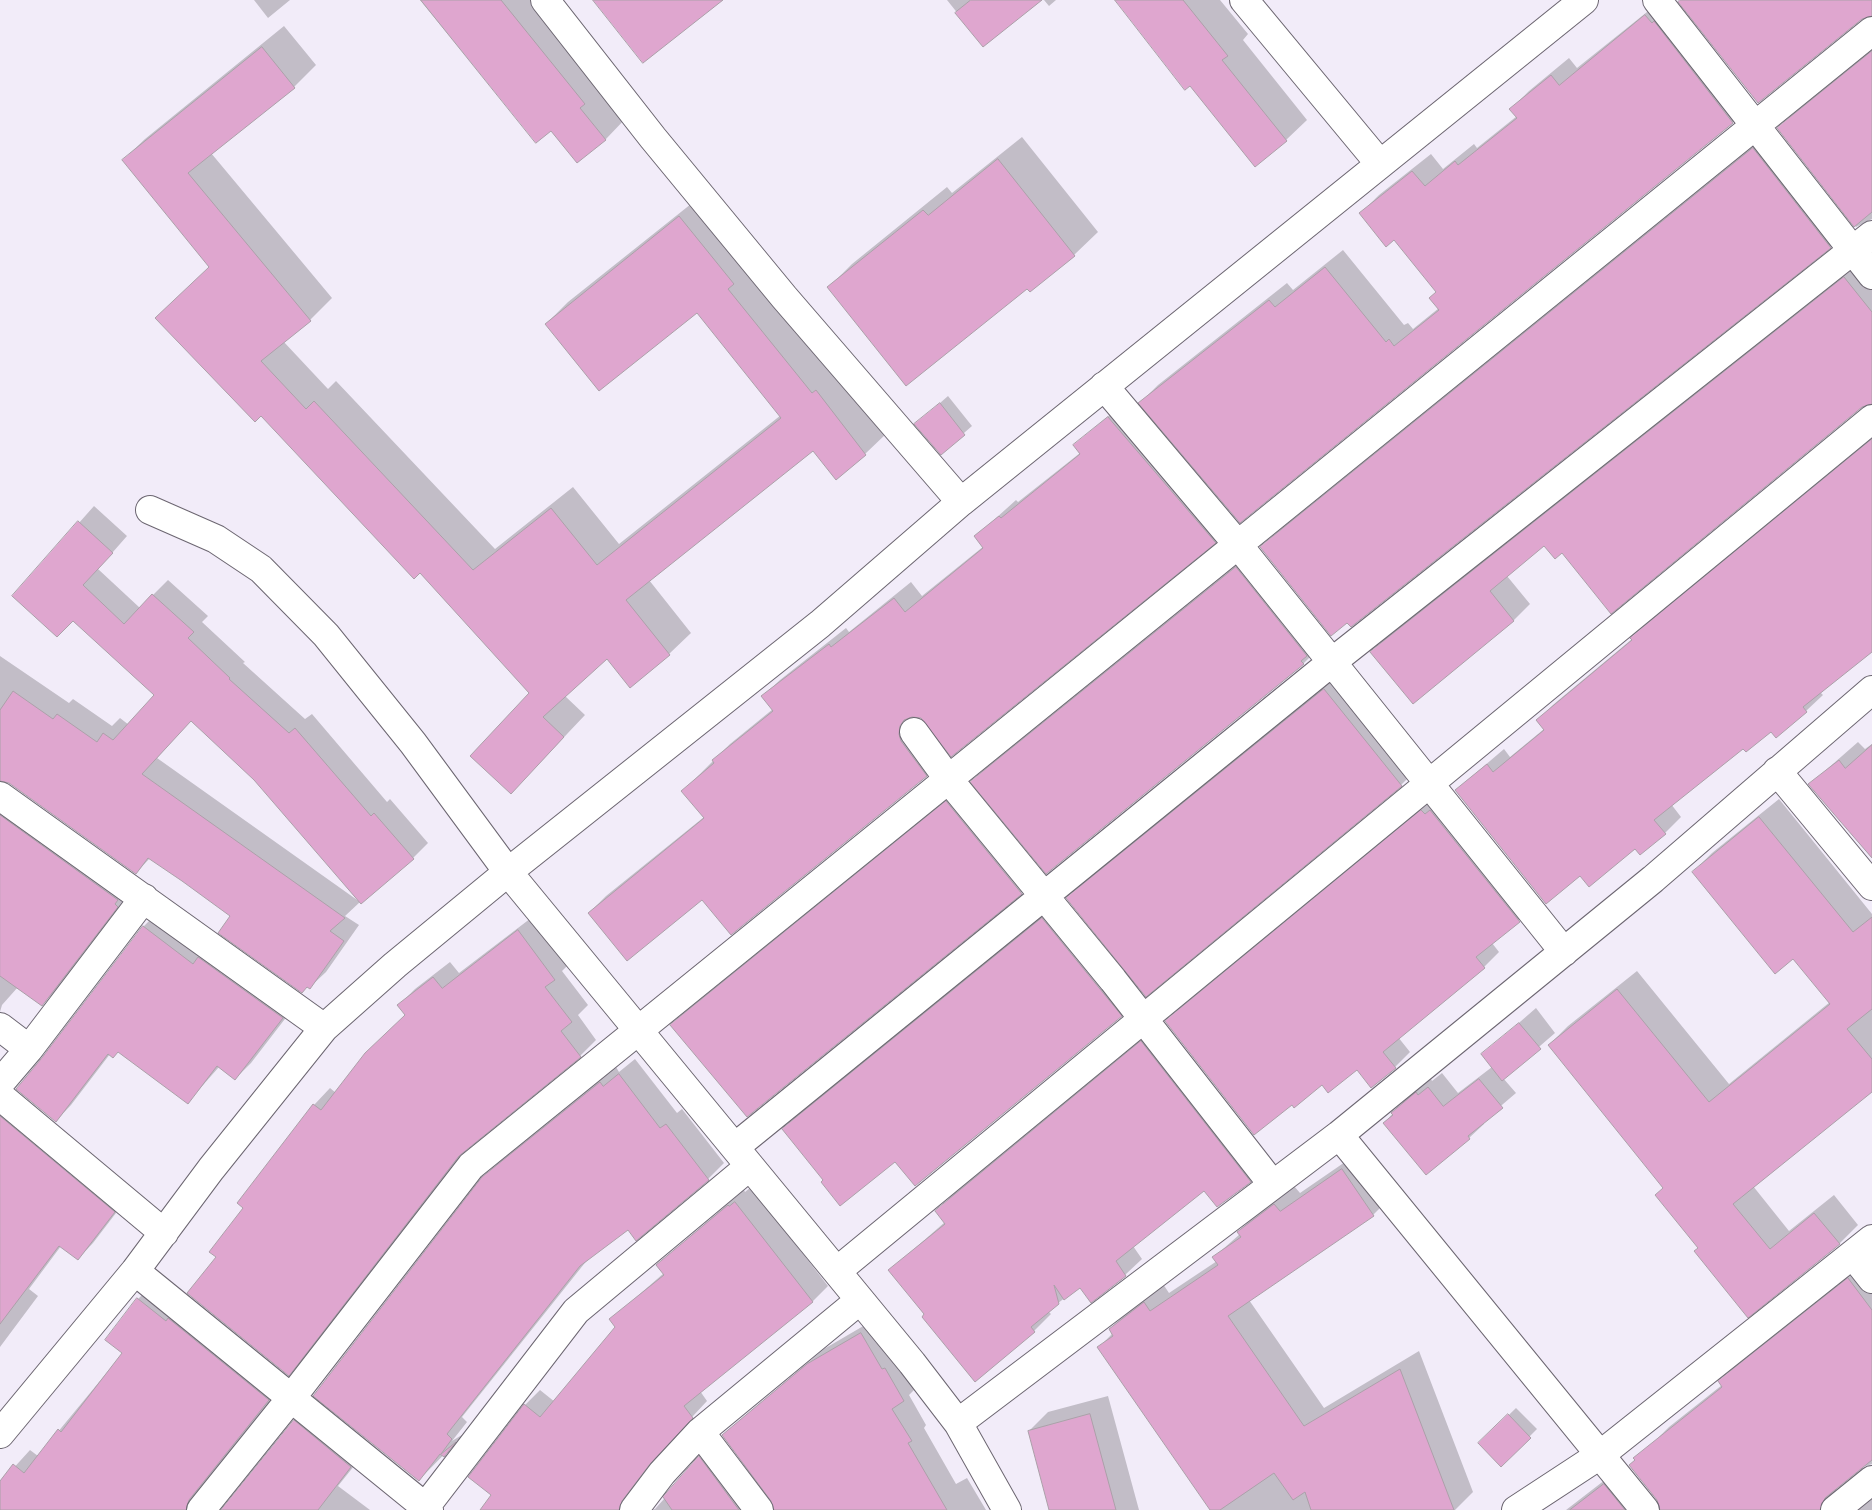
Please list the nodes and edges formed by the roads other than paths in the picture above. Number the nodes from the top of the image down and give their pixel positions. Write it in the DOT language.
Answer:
graph roads {
  1 [pos="545,0"];
  2 [pos="1244,0"];
  3 [pos="1584,0"];
  4 [pos="1657,0"];
  5 [pos="1872,31"];
  6 [pos="1756,126"];
  7 [pos="1380,164"];
  8 [pos="1862,242"];
  9 [pos="1872,275"];
  10 [pos="1104,386"];
  11 [pos="1872,419"];
  12 [pos="961,502"];
  13 [pos="150,510"];
  14 [pos="1239,546"];
  15 [pos="1332,662"];
  16 [pos="1872,690"];
  17 [pos="914,732"];
  18 [pos="1778,772"];
  19 [pos="949,780"];
  20 [pos="1430,784"];
  21 [pos="0,796"];
  22 [pos="508,872"];
  23 [pos="1872,886"];
  24 [pos="1044,897"];
  25 [pos="144,898"];
  26 [pos="1564,952"];
  27 [pos="1143,1018"];
  28 [pos="0,1027"];
  29 [pos="324,1028"];
  30 [pos="638,1030"];
  31 [pos="29,1049"];
  32 [pos="0,1083"];
  33 [pos="0,1096"];
  34 [pos="1339,1135"];
  35 [pos="742,1157"];
  36 [pos="1273,1185"];
  37 [pos="164,1233"];
  38 [pos="1862,1247"];
  39 [pos="135,1271"];
  40 [pos="837,1271"];
  41 [pos="1872,1279"];
  42 [pos="860,1300"];
  43 [pos="292,1398"];
  44 [pos="958,1423"];
  45 [pos="700,1432"];
  46 [pos="0,1434"];
  47 [pos="1600,1455"];
  48 [pos="1871,1484"];
  49 [pos="426,1509"];
  50 [pos="201,1510"];
  51 [pos="634,1510"];
  52 [pos="759,1510"];
  53 [pos="1007,1510"];
  54 [pos="1516,1510"];
  55 [pos="1645,1510"];
  56 [pos="1835,1510"];
  1 -- 12 [label="street"];
  2 -- 7 [label="street"];
  3 -- 7 [label="street"];
  4 -- 6 [label="street"];
  5 -- 6 [label="street"];
  6 -- 8 [label="street"];
  6 -- 14 [label="street"];
  7 -- 10 [label="street"];
  8 -- 9 [label="street"];
  8 -- 15 [label="street"];
  10 -- 12 [label="street"];
  10 -- 14 [label="street"];
  11 -- 20 [label="street"];
  12 -- 22 [label="street"];
  13 -- 22 [label="street"];
  14 -- 15 [label="street"];
  14 -- 19 [label="street"];
  15 -- 20 [label="street"];
  15 -- 24 [label="street"];
  16 -- 18 [label="street"];
  17 -- 19 [label="street"];
  18 -- 23 [label="street"];
  18 -- 26 [label="street"];
  19 -- 24 [label="street"];
  19 -- 30 [label="street"];
  20 -- 26 [label="street"];
  20 -- 27 [label="street"];
  21 -- 25 [label="street"];
  22 -- 29 [label="street"];
  22 -- 30 [label="street"];
  24 -- 27 [label="street"];
  24 -- 35 [label="street"];
  25 -- 29 [label="street"];
  25 -- 31 [label="street"];
  26 -- 34 [label="street"];
  27 -- 36 [label="street"];
  27 -- 40 [label="street"];
  28 -- 31 [label="street"];
  29 -- 37 [label="street"];
  30 -- 35 [label="street"];
  30 -- 43 [label="street"];
  31 -- 32 [label="street"];
  33 -- 37 [label="street"];
  34 -- 36 [label="street"];
  34 -- 47 [label="street"];
  35 -- 40 [label="street"];
  35 -- 49 [label="street"];
  36 -- 44 [label="street"];
  37 -- 39 [label="street"];
  38 -- 41 [label="street"];
  38 -- 47 [label="street"];
  39 -- 43 [label="street"];
  39 -- 46 [label="street"];
  40 -- 42 [label="street"];
  42 -- 44 [label="street"];
  42 -- 45 [label="street"];
  43 -- 49 [label="street"];
  43 -- 50 [label="street"];
  44 -- 53 [label="street"];
  45 -- 51 [label="street"];
  45 -- 52 [label="street"];
  47 -- 54 [label="street"];
  47 -- 55 [label="street"];
  48 -- 56 [label="street"];
}
